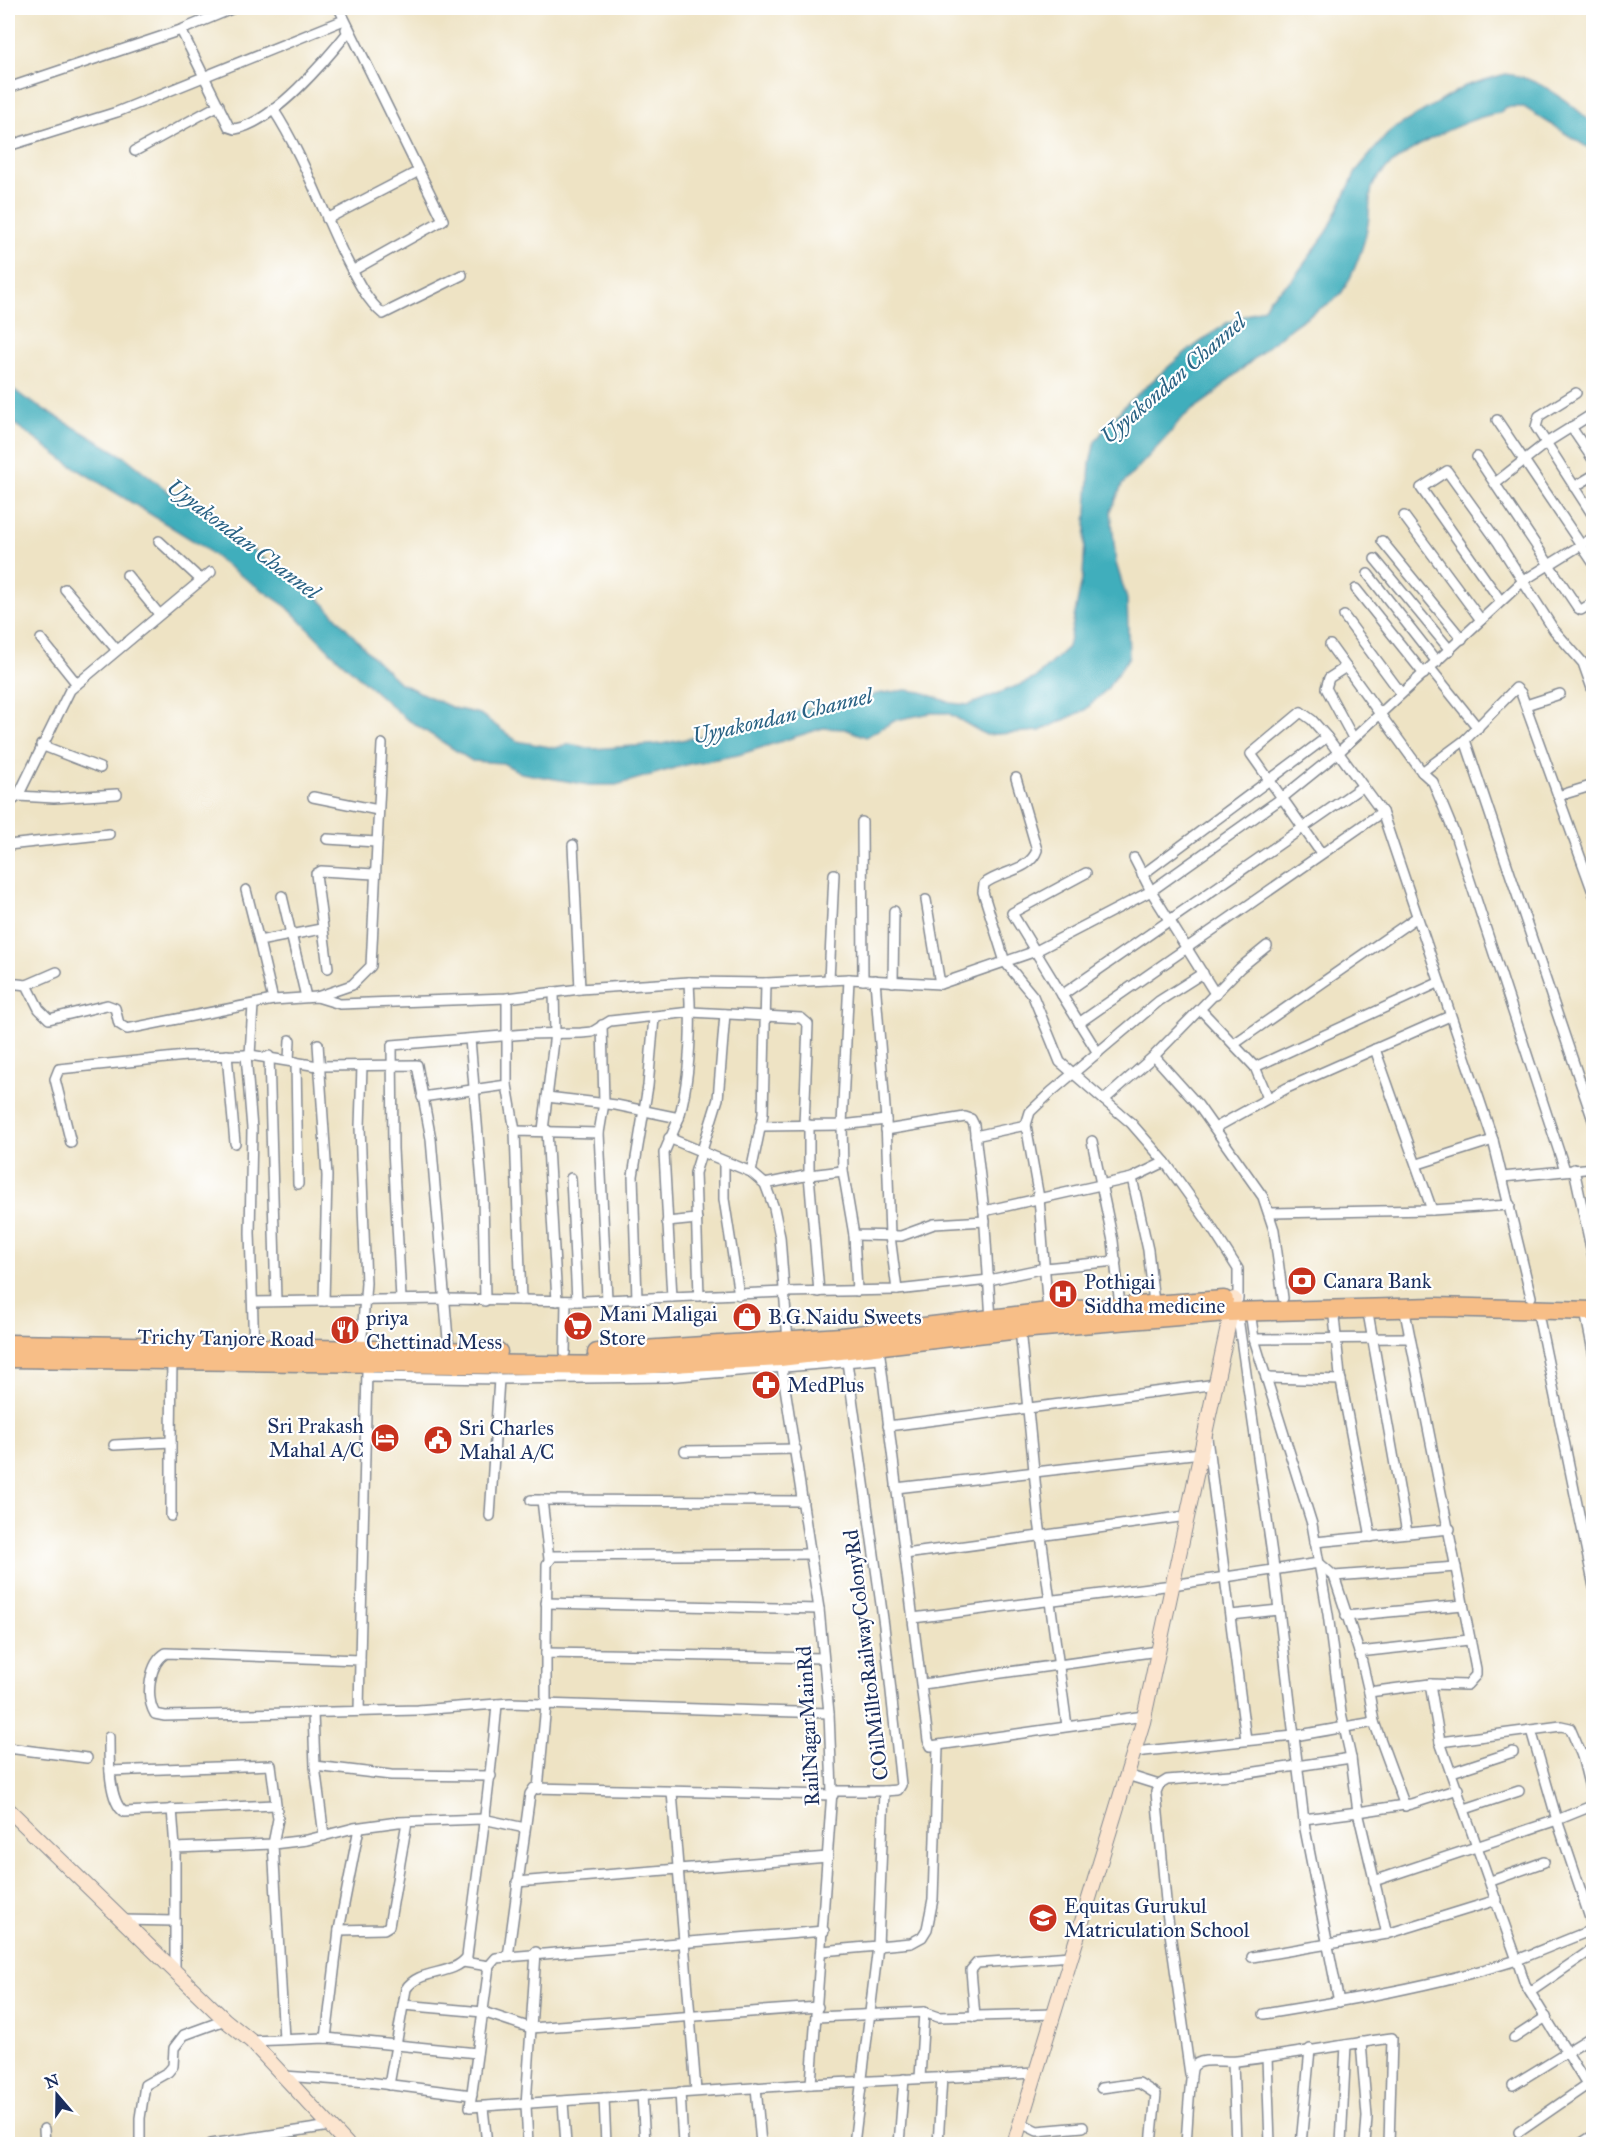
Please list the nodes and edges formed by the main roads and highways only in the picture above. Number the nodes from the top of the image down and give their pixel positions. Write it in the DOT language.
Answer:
graph roads {
  1 [pos="1534,1303"];
  2 [pos="1238,1306"];
  3 [pos="1590,1307"];
  4 [pos="8,1344"];
  5 [pos="8,1358"];
  6 [pos="365,1363"];
  1 -- 2 [label="highway, Trichy Tanjore Road"];
  1 -- 2 [label="highway, Trichy Tanjore Road"];
  1 -- 3 [label="highway, Trichy Tanjore Road"];
  2 -- 6 [label="highway, Trichy Tanjore Road"];
  2 -- 6 [label="highway, Trichy Tanjore Road"];
  4 -- 6 [label="highway, Trichy Tanjore Road"];
  5 -- 6 [label="highway, Trichy Tanjore Road"];
}
